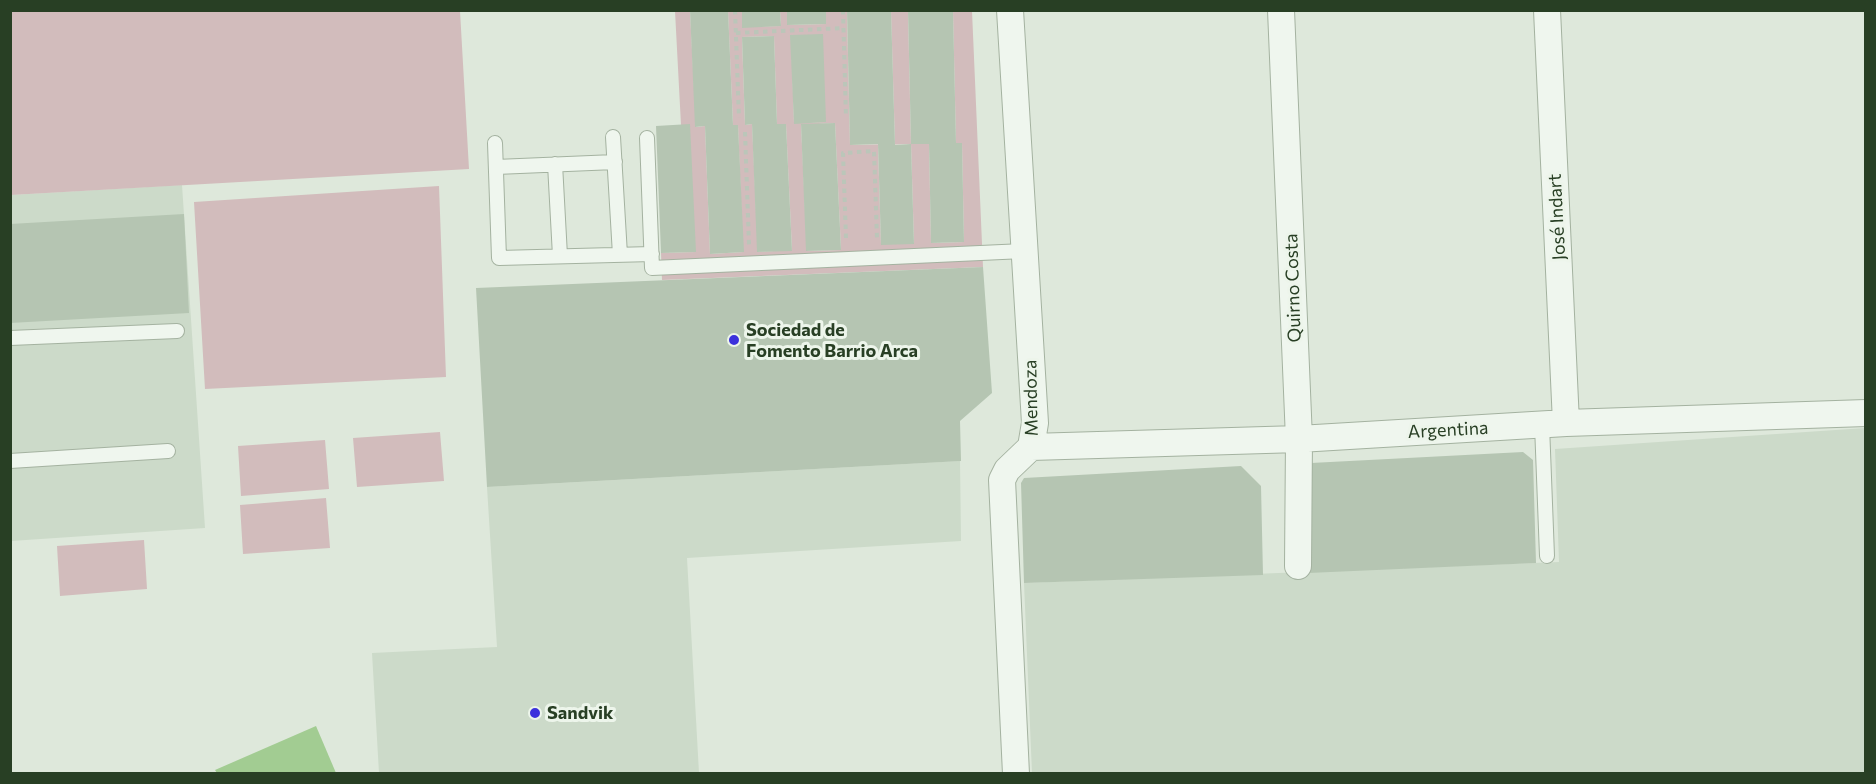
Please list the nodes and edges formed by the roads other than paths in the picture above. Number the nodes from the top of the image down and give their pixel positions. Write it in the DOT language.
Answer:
graph roads {
  1 [pos="1010,10"];
  2 [pos="1281,10"];
  3 [pos="1547,10"];
  4 [pos="613,137"];
  5 [pos="647,138"];
  6 [pos="495,143"];
  7 [pos="615,162"];
  8 [pos="555,164"];
  9 [pos="496,167"];
  10 [pos="1024,251"];
  11 [pos="652,254"];
  12 [pos="620,255"];
  13 [pos="560,256"];
  14 [pos="177,331"];
  15 [pos="10,338"];
  16 [pos="1866,413"];
  17 [pos="1554,424"];
  18 [pos="1299,439"];
  19 [pos="1031,447"];
  20 [pos="168,451"];
  21 [pos="10,461"];
  22 [pos="1547,556"];
  23 [pos="1298,566"];
  24 [pos="1016,774"];
  1 -- 10 [label="street, Mendoza"];
  2 -- 18 [label="street, Quirno Costa"];
  3 -- 17 [label="street, José Indart"];
  4 -- 7 [label="lane"];
  5 -- 11 [label="lane"];
  6 -- 9 [label="lane"];
  7 -- 8 [label="lane"];
  7 -- 12 [label="lane"];
  8 -- 9 [label="lane"];
  8 -- 13 [label="lane"];
  9 -- 13 [label="lane"];
  10 -- 11 [label="lane"];
  10 -- 19 [label="street, Mendoza"];
  11 -- 12 [label="lane"];
  12 -- 13 [label="lane"];
  14 -- 15 [label="lane"];
  16 -- 17 [label="street, Argentina"];
  17 -- 18 [label="street, Argentina"];
  17 -- 22 [label="lane"];
  18 -- 19 [label="street, Argentina"];
  18 -- 23 [label="street, Quirno Costa"];
  19 -- 24 [label="street, Mendoza"];
  20 -- 21 [label="lane"];
}
